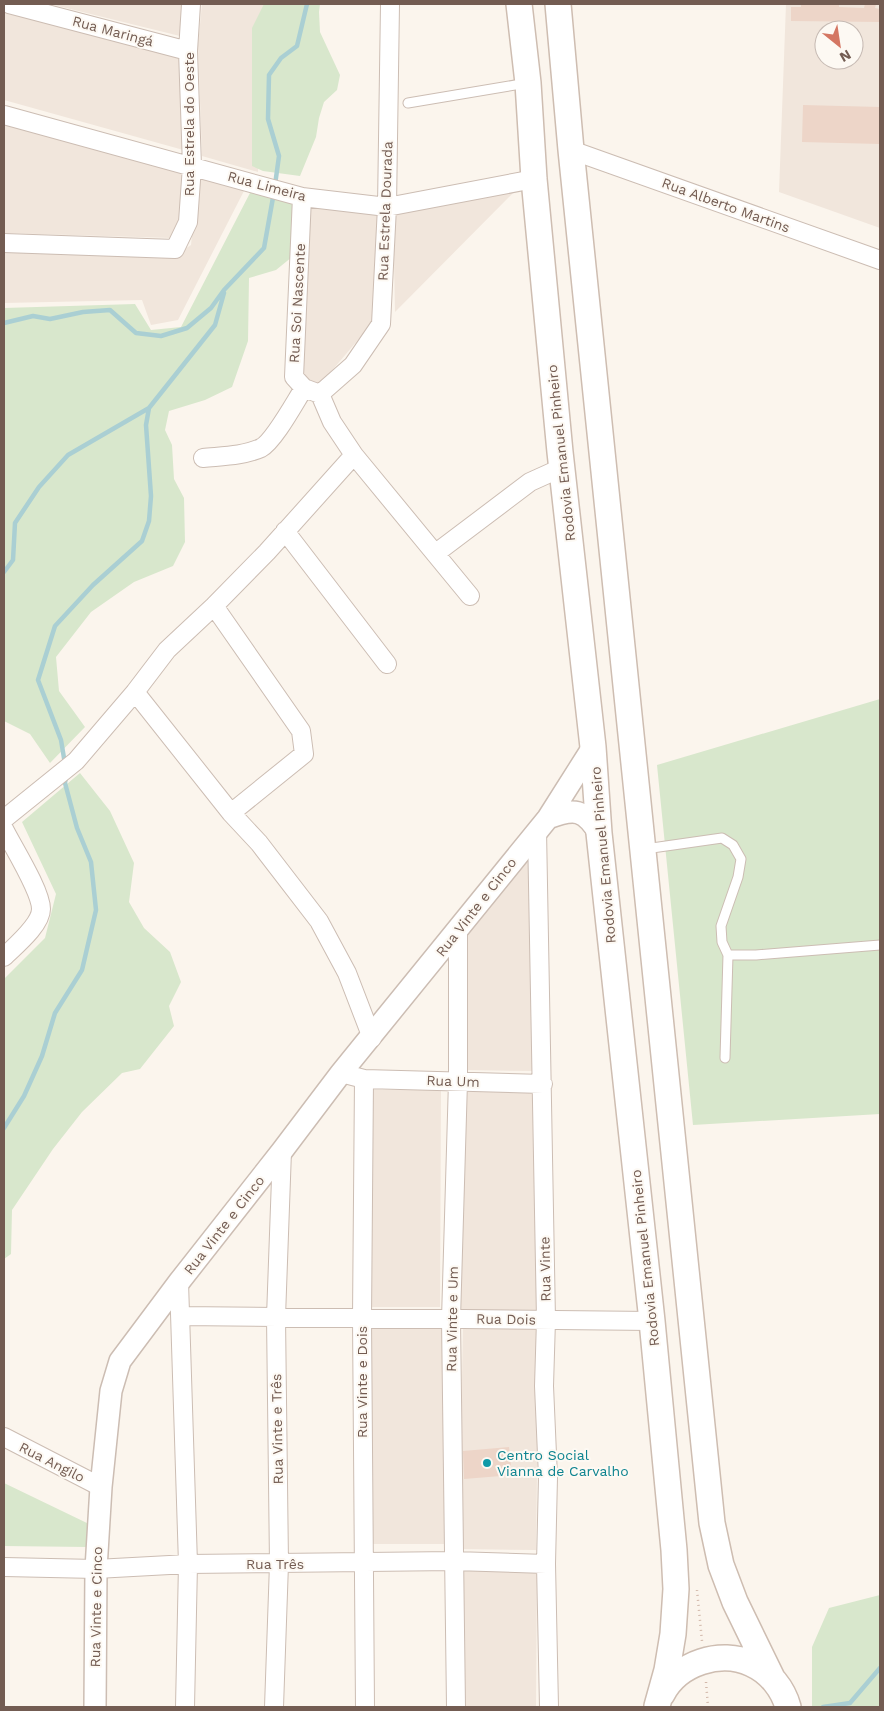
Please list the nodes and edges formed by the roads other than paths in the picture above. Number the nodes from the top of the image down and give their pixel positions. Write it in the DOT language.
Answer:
graph roads {
  1 [pos="9,4"];
  2 [pos="191,4"];
  3 [pos="390,4"];
  4 [pos="519,4"];
  5 [pos="558,4"];
  6 [pos="188,51"];
  7 [pos="528,83"];
  8 [pos="408,103"];
  9 [pos="4,115"];
  10 [pos="571,150"];
  11 [pos="192,166"];
  12 [pos="534,179"];
  13 [pos="302,197"];
  14 [pos="387,207"];
  15 [pos="4,243"];
  16 [pos="880,260"];
  17 [pos="312,391"];
  18 [pos="354,454"];
  19 [pos="203,458"];
  20 [pos="562,468"];
  21 [pos="286,531"];
  22 [pos="436,552"];
  23 [pos="470,596"];
  24 [pos="214,606"];
  25 [pos="387,664"];
  26 [pos="135,692"];
  27 [pos="593,748"];
  28 [pos="231,813"];
  29 [pos="4,818"];
  30 [pos="543,824"];
  31 [pos="4,829"];
  32 [pos="599,833"];
  33 [pos="642,850"];
  34 [pos="458,932"];
  35 [pos="880,945"];
  36 [pos="728,955"];
  37 [pos="4,957"];
  38 [pos="372,1038"];
  39 [pos="726,1058"];
  40 [pos="341,1073"];
  41 [pos="364,1079"];
  42 [pos="458,1081"];
  43 [pos="543,1084"];
  44 [pos="282,1151"];
  45 [pos="179,1282"];
  46 [pos="180,1316"];
  47 [pos="276,1317"];
  48 [pos="362,1318"];
  49 [pos="451,1319"];
  50 [pos="546,1320"];
  51 [pos="652,1320"];
  52 [pos="4,1437"];
  53 [pos="101,1488"];
  54 [pos="454,1561"];
  55 [pos="363,1563"];
  56 [pos="188,1564"];
  57 [pos="279,1564"];
  58 [pos="546,1564"];
  59 [pos="4,1567"];
  60 [pos="96,1569"];
  61 [pos="772,1678"];
  62 [pos="657,1706"];
  63 [pos="95,1707"];
  64 [pos="186,1707"];
  65 [pos="274,1707"];
  66 [pos="365,1707"];
  67 [pos="456,1707"];
  68 [pos="549,1707"];
  69 [pos="788,1707"];
  1 -- 6 [label="street, Rua Maringá"];
  2 -- 6 [label="street, Rua Estrela do Oeste"];
  3 -- 14 [label="street, Rua Estrela Dourada"];
  4 -- 7 [label="main road, Rodovia Emanuel Pinheiro"];
  5 -- 10 [label="main road"];
  6 -- 11 [label="street, Rua Estrela do Oeste"];
  7 -- 8 [label="lane"];
  7 -- 12 [label="main road, Rodovia Emanuel Pinheiro"];
  9 -- 11 [label="street, Rua Limeira"];
  10 -- 16 [label="street, Rua Alberto Martins"];
  10 -- 33 [label="main road"];
  11 -- 13 [label="street, Rua Limeira"];
  11 -- 15 [label="street, Rua Estrela do Oeste"];
  12 -- 14 [label="street, Rua Limeira"];
  12 -- 20 [label="main road, Rodovia Emanuel Pinheiro"];
  13 -- 14 [label="street, Rua Limeira"];
  13 -- 17 [label="street, Rua Soi Nascente"];
  14 -- 17 [label="street, Rua Estrela Dourada"];
  17 -- 18 [label="street, Rua Soi Nascente"];
  17 -- 19 [label="street, Rua Estrela Dourada"];
  18 -- 21 [label="street"];
  18 -- 22 [label="street, Rua Soi Nascente"];
  20 -- 22 [label="street"];
  20 -- 27 [label="main road, Rodovia Emanuel Pinheiro"];
  21 -- 24 [label="street"];
  21 -- 25 [label="street"];
  22 -- 23 [label="street, Rua Soi Nascente"];
  24 -- 26 [label="street"];
  24 -- 28 [label="street"];
  26 -- 28 [label="street"];
  26 -- 29 [label="street"];
  27 -- 30 [label="street, Rua Vinte e Cinco"];
  27 -- 32 [label="main road, Rodovia Emanuel Pinheiro"];
  28 -- 38 [label="street"];
  30 -- 32 [label="street"];
  30 -- 34 [label="street, Rua Vinte e Cinco"];
  30 -- 43 [label="street, Rua Vinte"];
  31 -- 37 [label="street"];
  32 -- 51 [label="main road, Rodovia Emanuel Pinheiro"];
  33 -- 36 [label="lane"];
  33 -- 61 [label="main road"];
  34 -- 38 [label="street, Rua Vinte e Cinco"];
  34 -- 42 [label="street, Rua Vinte e Um"];
  35 -- 36 [label="lane"];
  36 -- 39 [label="lane"];
  38 -- 40 [label="street, Rua Vinte e Cinco"];
  40 -- 41 [label="street"];
  40 -- 44 [label="street, Rua Vinte e Cinco"];
  41 -- 42 [label="street, Rua Um"];
  41 -- 48 [label="street, Rua Vinte e Dois"];
  42 -- 43 [label="street, Rua Um"];
  42 -- 49 [label="street, Rua Vinte e Um"];
  43 -- 50 [label="street, Rua Vinte"];
  44 -- 45 [label="street, Rua Vinte e Cinco"];
  44 -- 47 [label="street, Rua Vinte e Três"];
  45 -- 46 [label="street"];
  45 -- 53 [label="street, Rua Vinte e Cinco"];
  46 -- 47 [label="street, Rua Dois"];
  46 -- 56 [label="street"];
  47 -- 48 [label="street, Rua Dois"];
  47 -- 57 [label="street, Rua Vinte e Três"];
  48 -- 49 [label="street, Rua Dois"];
  48 -- 55 [label="street, Rua Vinte e Dois"];
  49 -- 50 [label="street, Rua Dois"];
  49 -- 54 [label="street, Rua Vinte e Um"];
  50 -- 51 [label="street, Rua Dois"];
  50 -- 58 [label="street, Rua Vinte"];
  51 -- 62 [label="main road, Rodovia Emanuel Pinheiro"];
  52 -- 53 [label="street, Rua Angilo"];
  53 -- 60 [label="street, Rua Vinte e Cinco"];
  54 -- 55 [label="street, Rua Três"];
  54 -- 58 [label="street, Rua Três"];
  54 -- 67 [label="street, Rua Vinte e Um"];
  55 -- 57 [label="street, Rua Três"];
  55 -- 66 [label="street, Rua Vinte e Dois"];
  56 -- 57 [label="street, Rua Três"];
  56 -- 60 [label="street, Rua Três"];
  56 -- 64 [label="street"];
  57 -- 65 [label="street, Rua Vinte e Três"];
  58 -- 68 [label="street, Rua Vinte"];
  59 -- 60 [label="street, Rua Três"];
  60 -- 63 [label="street, Rua Vinte e Cinco"];
  61 -- 62 [label="main road"];
  61 -- 69 [label="main road"];
}
